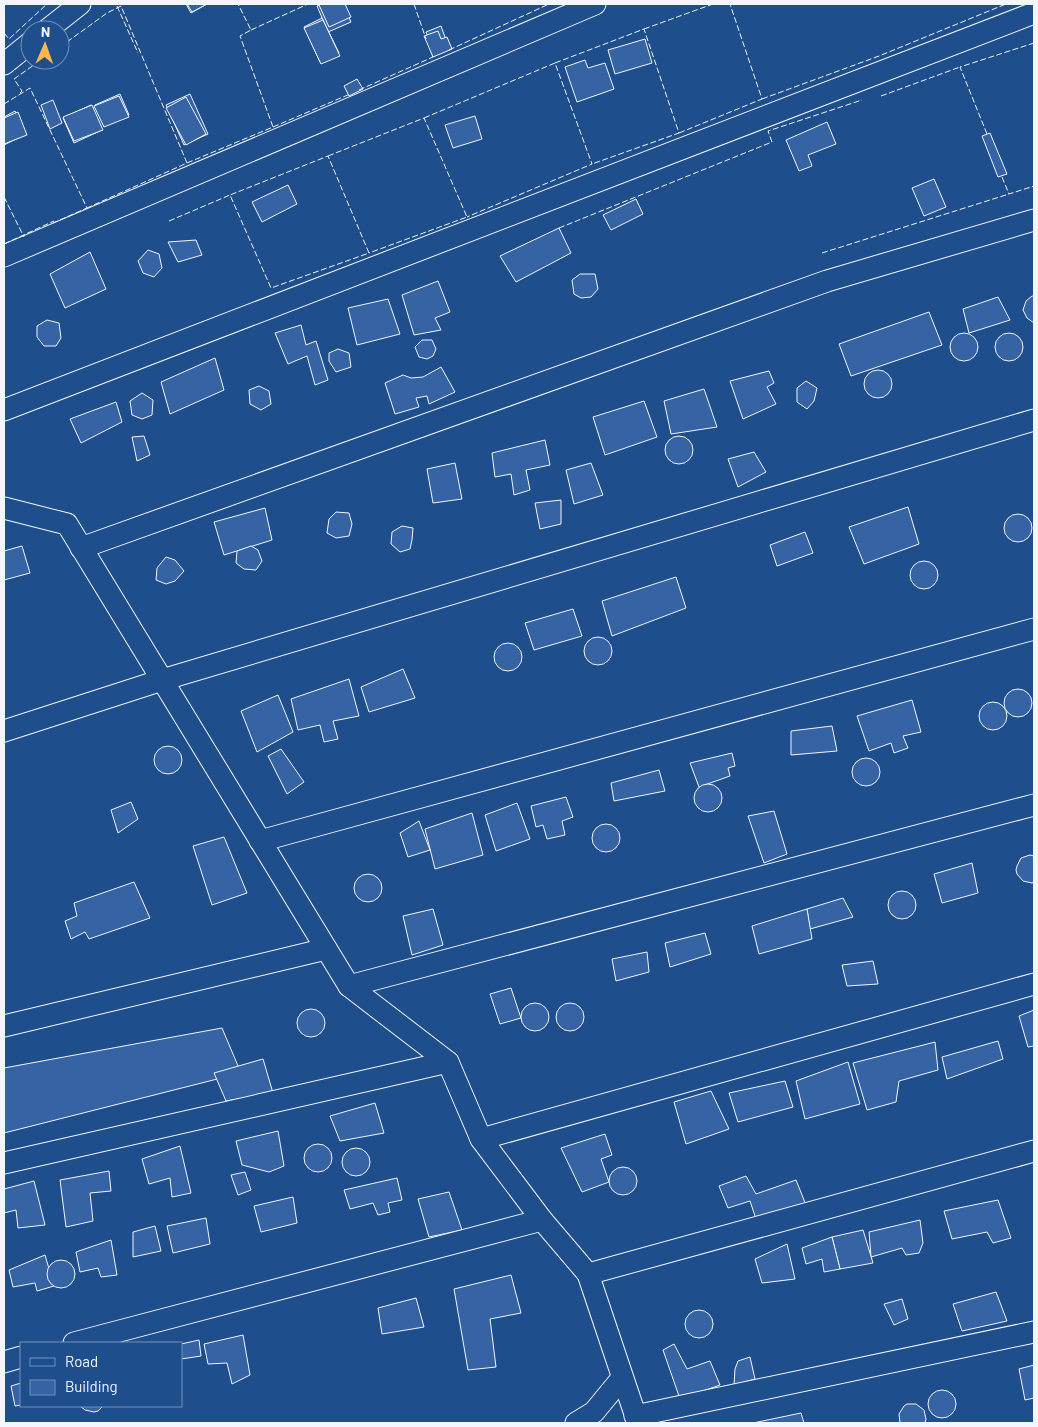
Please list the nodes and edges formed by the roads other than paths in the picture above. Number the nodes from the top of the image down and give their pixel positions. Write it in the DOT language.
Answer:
graph roads {
  1 [pos="80,4"];
  2 [pos="594,4"];
  3 [pos="1034,13"];
  4 [pos="60,20"];
  5 [pos="20,51"];
  6 [pos="4,64"];
  7 [pos="1034,220"];
  8 [pos="4,256"];
  9 [pos="4,410"];
  10 [pos="1034,420"];
  11 [pos="4,508"];
  12 [pos="81,548"];
  13 [pos="1034,629"];
  14 [pos="162,680"];
  15 [pos="4,731"];
  16 [pos="1034,805"];
  17 [pos="260,841"];
  18 [pos="326,949"];
  19 [pos="1034,984"];
  20 [pos="349,986"];
  21 [pos="4,1026"];
  22 [pos="448,1062"];
  23 [pos="480,1140"];
  24 [pos="1034,1151"];
  25 [pos="4,1163"];
  26 [pos="542,1220"];
  27 [pos="588,1274"];
  28 [pos="1034,1332"];
  29 [pos="78,1342"];
  30 [pos="20,1357"];
  31 [pos="4,1362"];
  32 [pos="622,1378"];
  33 [pos="636,1420"];
  34 [pos="576,1423"];
  1 -- 4 [label="street"];
  2 -- 8 [label="street"];
  3 -- 9 [label="street"];
  5 -- 6 [label="street"];
  7 -- 12 [label="street"];
  10 -- 14 [label="street"];
  11 -- 12 [label="street"];
  12 -- 14 [label="street"];
  13 -- 17 [label="street"];
  14 -- 15 [label="street"];
  14 -- 17 [label="street"];
  16 -- 20 [label="street"];
  17 -- 18 [label="street"];
  18 -- 20 [label="street"];
  18 -- 21 [label="street"];
  19 -- 23 [label="street"];
  20 -- 22 [label="street"];
  22 -- 23 [label="street"];
  22 -- 25 [label="street"];
  23 -- 26 [label="street"];
  24 -- 27 [label="street"];
  26 -- 27 [label="street"];
  26 -- 29 [label="street"];
  27 -- 32 [label="street"];
  28 -- 33 [label="street"];
  30 -- 31 [label="street"];
  32 -- 33 [label="street"];
  32 -- 34 [label="street"];
}
